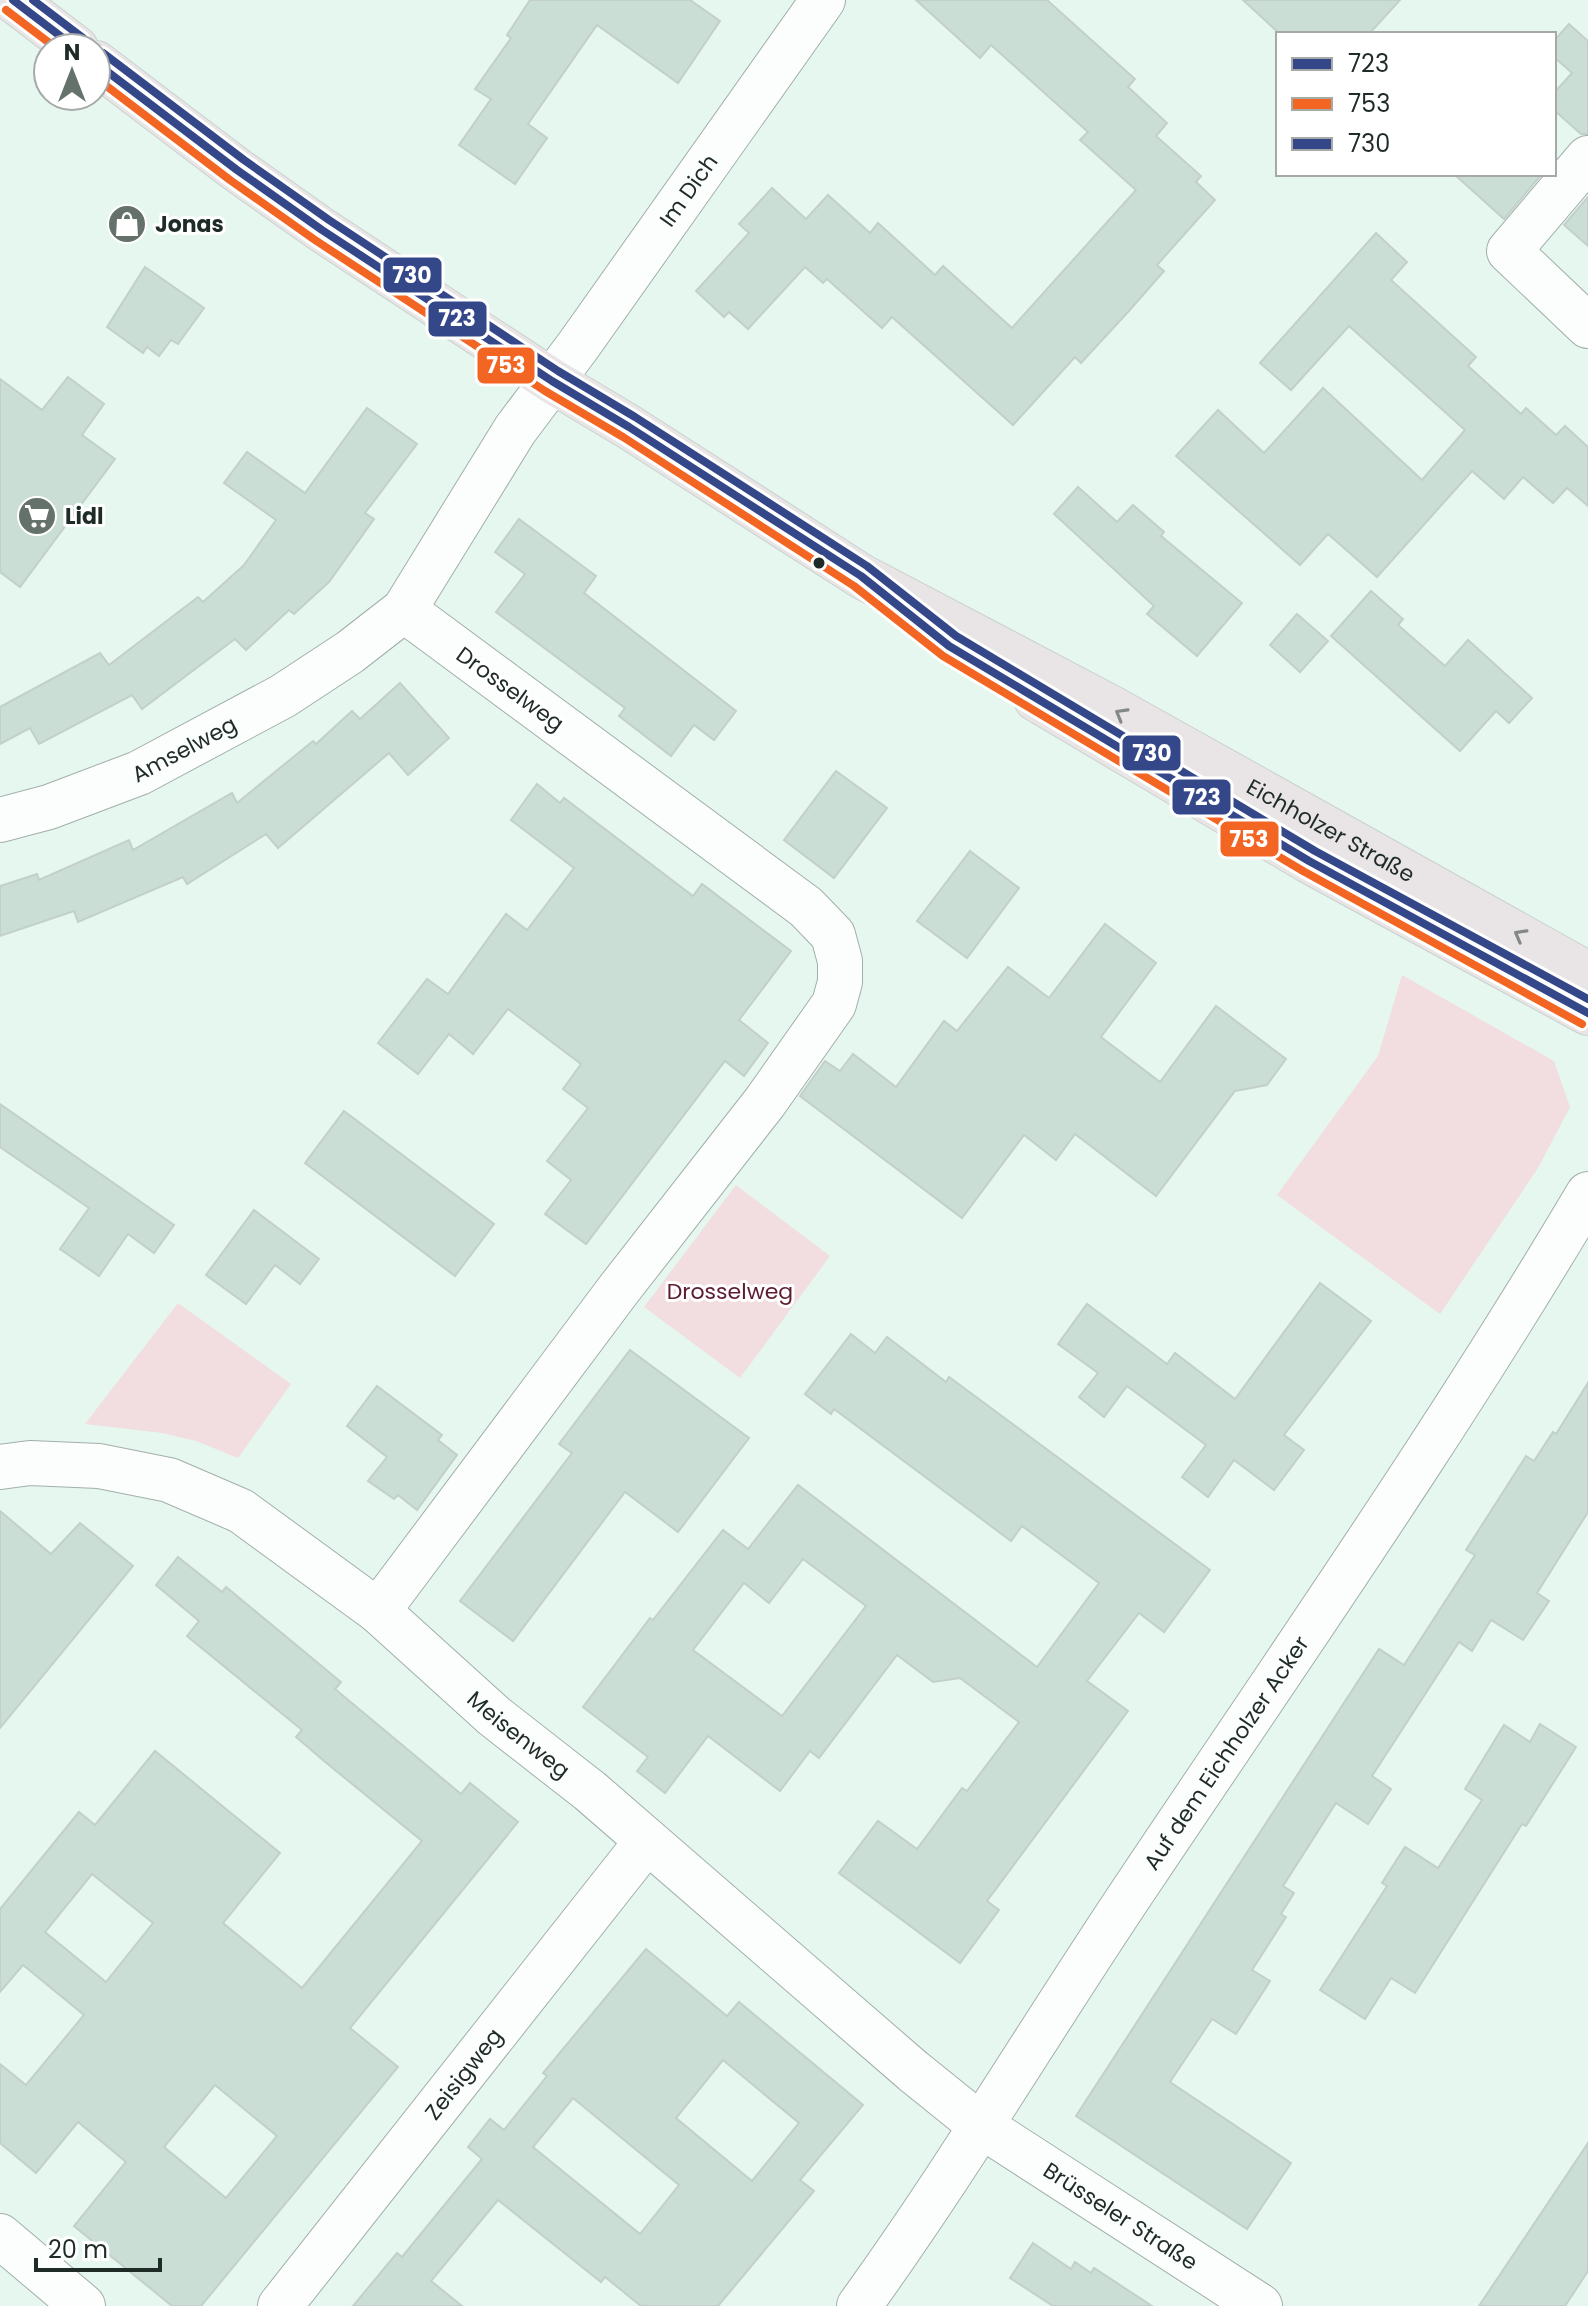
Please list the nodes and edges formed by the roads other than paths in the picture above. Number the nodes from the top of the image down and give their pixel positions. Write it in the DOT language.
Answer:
graph roads {
  1 [pos="13,0"];
  2 [pos="819,1"];
  3 [pos="55,32"];
  4 [pos="112,75"];
  5 [pos="1588,158"];
  6 [pos="1588,326"];
  7 [pos="552,381"];
  8 [pos="861,576"];
  9 [pos="404,610"];
  10 [pos="0,820"];
  11 [pos="1588,974"];
  12 [pos="1588,1013"];
  13 [pos="1588,1194"];
  14 [pos="0,1467"];
  15 [pos="378,1611"];
  16 [pos="647,1841"];
  17 [pos="980,2125"];
  18 [pos="0,2236"];
  19 [pos="83,2306"];
  20 [pos="280,2306"];
  21 [pos="859,2306"];
  22 [pos="1260,2306"];
  1 -- 3 [label="main road"];
  2 -- 7 [label="street, Im Dich"];
  4 -- 7 [label="main road, Eichholzer Straße"];
  5 -- 6 [label="street"];
  7 -- 8 [label="main road, Eichholzer Straße"];
  7 -- 9 [label="street, Amselweg"];
  11 -- 8 [label="main road, Eichholzer Straße, one-way"];
  8 -- 12 [label="main road, Eichholzer Straße"];
  9 -- 10 [label="street, Amselweg"];
  9 -- 15 [label="street, Drosselweg"];
  13 -- 17 [label="street, Auf dem Eichholzer Acker"];
  14 -- 15 [label="street, Meisenweg"];
  15 -- 16 [label="street, Meisenweg"];
  16 -- 17 [label="street, Meisenweg"];
  16 -- 20 [label="street, Zeisigweg"];
  17 -- 21 [label="street, Auf dem Eichholzer Acker"];
  17 -- 22 [label="street, Brüsseler Straße"];
  18 -- 19 [label="street"];
}
